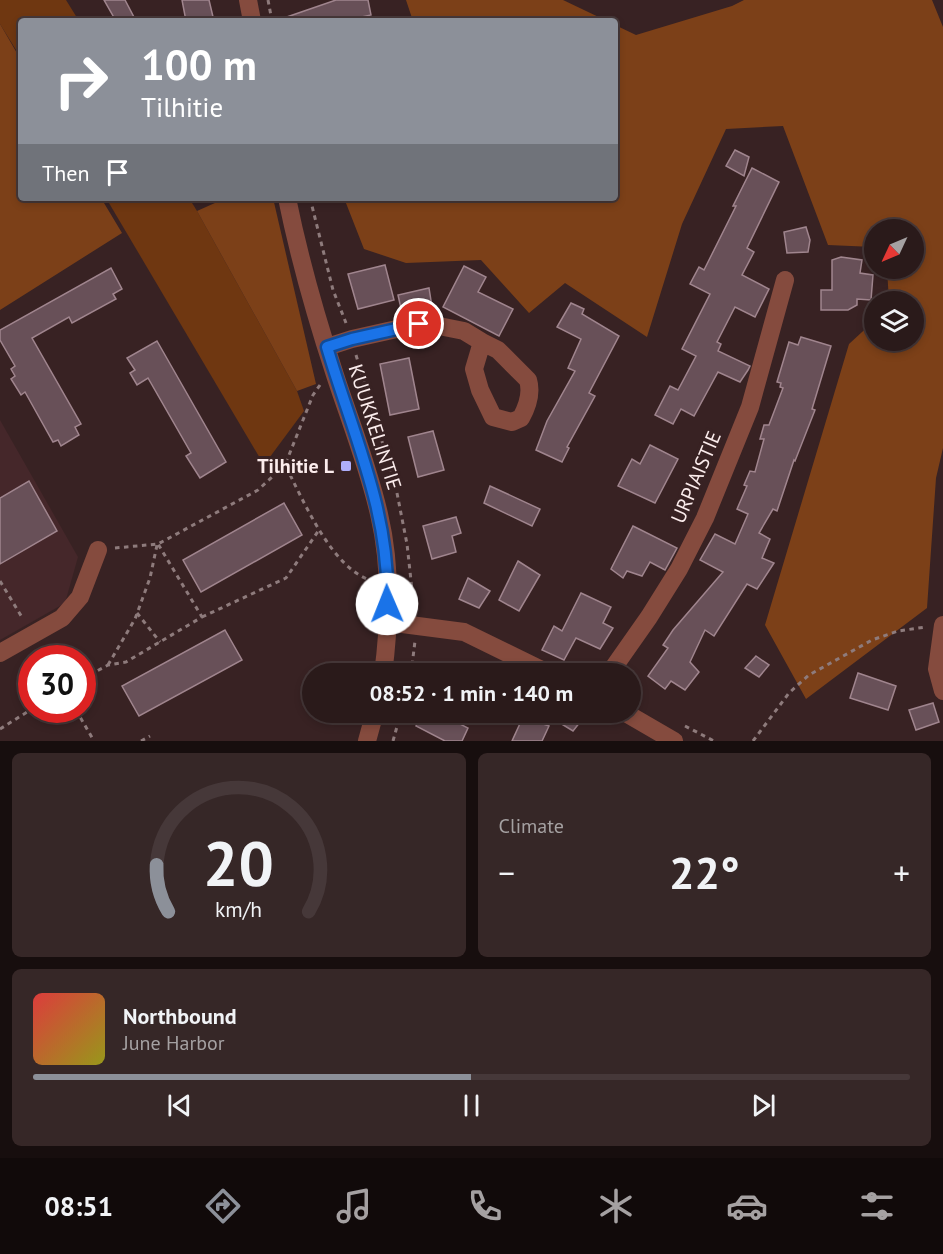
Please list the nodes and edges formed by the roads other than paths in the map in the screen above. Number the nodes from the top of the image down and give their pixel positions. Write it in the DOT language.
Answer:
graph roads {
  1 [pos="248,0"];
  2 [pos="251,18"];
  3 [pos="287,201"];
  4 [pos="785,280"];
  5 [pos="482,342"];
  6 [pos="327,347"];
  7 [pos="98,550"];
  8 [pos="387,622"];
  9 [pos="943,625"];
  10 [pos="0,653"];
  11 [pos="384,663"];
  12 [pos="527,663"];
  13 [pos="616,663"];
  14 [pos="943,691"];
  15 [pos="641,722"];
  16 [pos="372,723"];
  17 [pos="367,741"];
  18 [pos="674,741"];
  1 -- 2 [label="street"];
  3 -- 6 [label="street, KUUKKELINTIE"];
  4 -- 13 [label="street, URPIAISTIE"];
  5 -- 6 [label="street"];
  6 -- 8 [label="street, KUUKKELINTIE"];
  7 -- 10 [label="street"];
  8 -- 11 [label="street, KUUKKELINTIE"];
  8 -- 12 [label="street"];
  9 -- 14 [label="street"];
  15 -- 18 [label="street"];
  16 -- 17 [label="street"];
}
